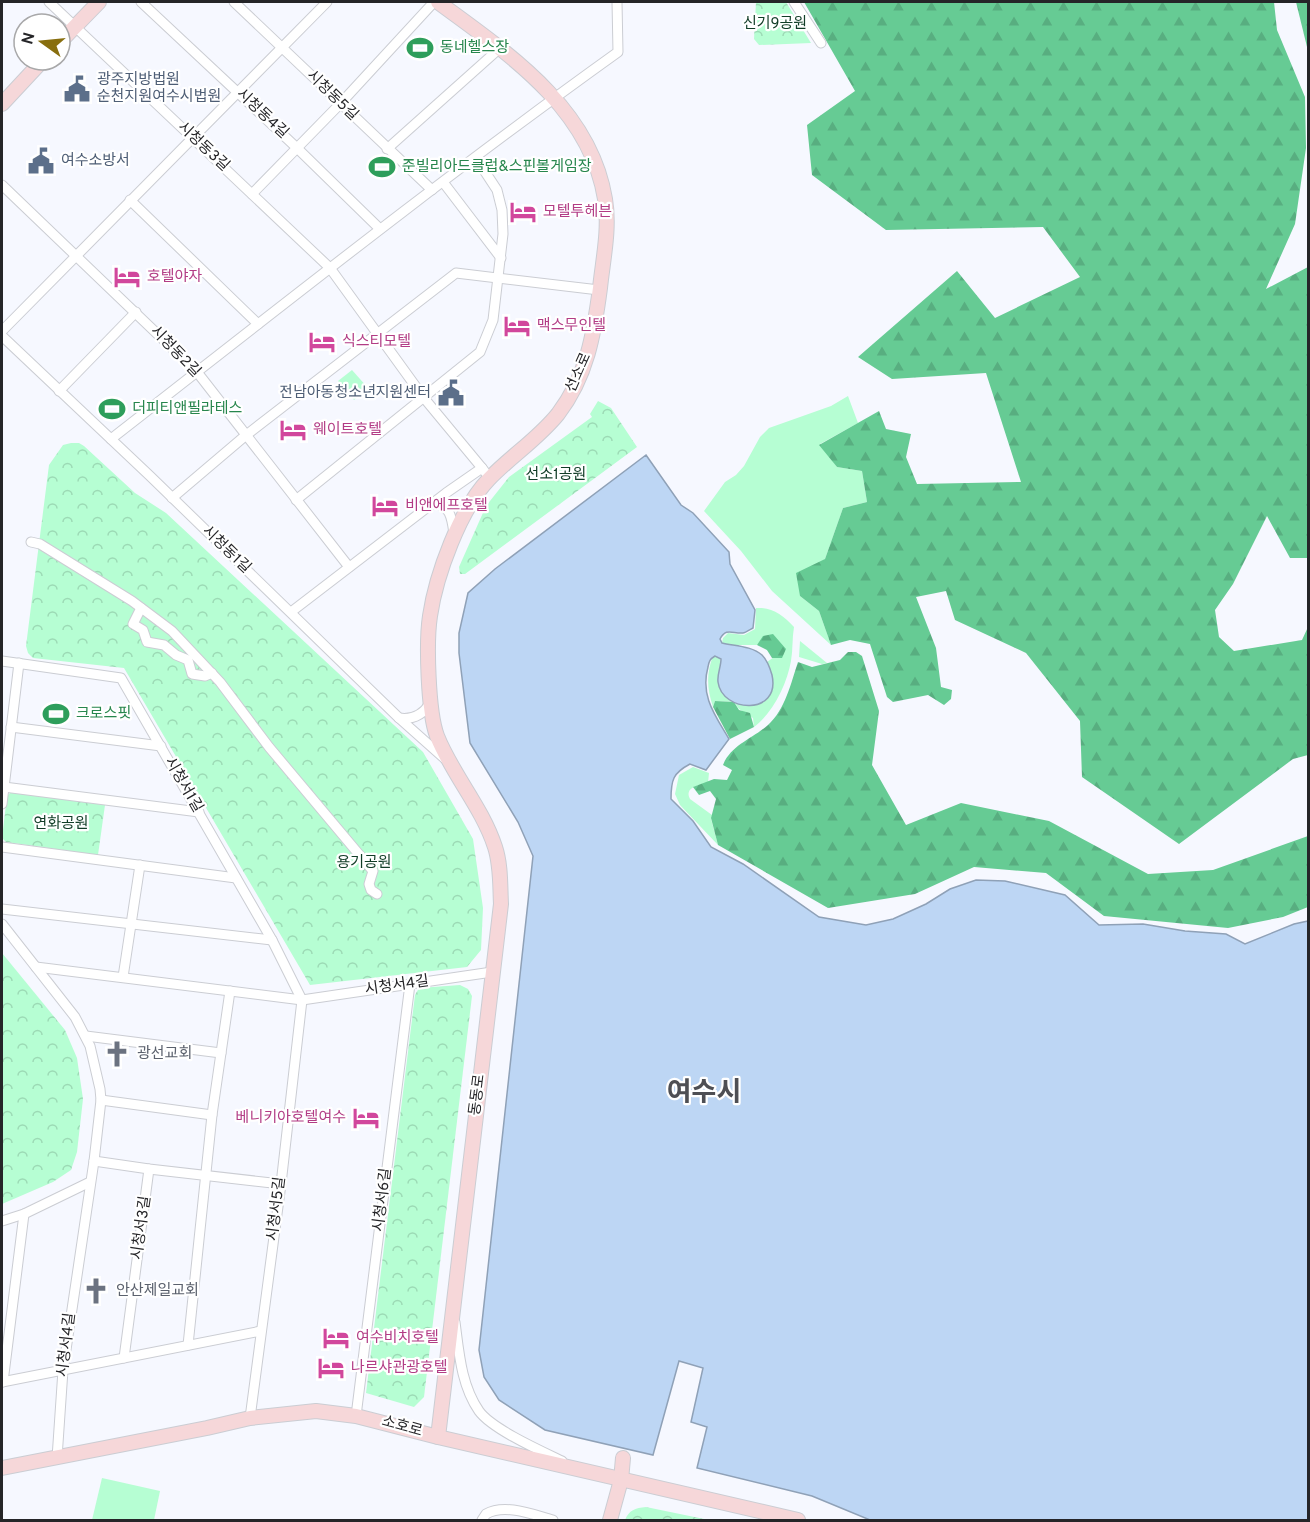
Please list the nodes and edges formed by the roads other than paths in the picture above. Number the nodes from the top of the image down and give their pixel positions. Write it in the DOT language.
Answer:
graph roads {
  1 [pos="49,2"];
  2 [pos="99,2"];
  3 [pos="141,2"];
  4 [pos="234,2"];
  5 [pos="327,2"];
  6 [pos="436,2"];
  7 [pos="617,2"];
  8 [pos="794,2"];
  9 [pos="75,27"];
  10 [pos="72,30"];
  11 [pos="820,43"];
  12 [pos="282,48"];
  13 [pos="500,48"];
  14 [pos="32,72"];
  15 [pos="238,92"];
  16 [pos="554,97"];
  17 [pos="2,104"];
  18 [pos="340,104"];
  19 [pos="192,137"];
  20 [pos="297,148"];
  21 [pos="387,148"];
  22 [pos="476,158"];
  23 [pos="443,182"];
  24 [pos="2,185"];
  25 [pos="432,190"];
  26 [pos="252,194"];
  27 [pos="130,200"];
  28 [pos="380,229"];
  29 [pos="76,255"];
  30 [pos="501,258"];
  31 [pos="330,268"];
  32 [pos="498,278"];
  33 [pos="599,290"];
  34 [pos="136,312"];
  35 [pos="258,324"];
  36 [pos="2,331"];
  37 [pos="376,333"];
  38 [pos="2,336"];
  39 [pos="197,372"];
  40 [pos="59,391"];
  41 [pos="424,398"];
  42 [pos="245,436"];
  43 [pos="111,439"];
  44 [pos="486,473"];
  45 [pos="172,498"];
  46 [pos="296,500"];
  47 [pos="433,503"];
  48 [pos="455,536"];
  49 [pos="32,542"];
  50 [pos="349,567"];
  51 [pos="141,608"];
  52 [pos="291,612"];
  53 [pos="2,661"];
  54 [pos="19,663"];
  55 [pos="212,674"];
  56 [pos="431,701"];
  57 [pos="399,718"];
  58 [pos="11,727"];
  59 [pos="161,746"];
  60 [pos="451,764"];
  61 [pos="4,787"];
  62 [pos="2,804"];
  63 [pos="199,812"];
  64 [pos="2,847"];
  65 [pos="140,865"];
  66 [pos="236,878"];
  67 [pos="377,894"];
  68 [pos="2,909"];
  69 [pos="131,923"];
  70 [pos="2,924"];
  71 [pos="272,940"];
  72 [pos="36,967"];
  73 [pos="492,972"];
  74 [pos="123,977"];
  75 [pos="410,984"];
  76 [pos="230,991"];
  77 [pos="302,1000"];
  78 [pos="86,1036"];
  79 [pos="221,1053"];
  80 [pos="101,1100"];
  81 [pos="212,1115"];
  82 [pos="94,1161"];
  83 [pos="149,1169"];
  84 [pos="205,1175"];
  85 [pos="90,1182"];
  86 [pos="281,1184"];
  87 [pos="24,1214"];
  88 [pos="2,1221"];
  89 [pos="454,1308"];
  90 [pos="261,1331"];
  91 [pos="188,1345"];
  92 [pos="124,1358"];
  93 [pos="63,1370"];
  94 [pos="2,1382"];
  95 [pos="356,1416"];
  96 [pos="250,1418"];
  97 [pos="438,1437"];
  98 [pos="57,1458"];
  99 [pos="624,1458"];
  100 [pos="2,1468"];
  101 [pos="577,1469"];
  102 [pos="621,1480"];
  103 [pos="540,1519"];
  104 [pos="482,1521"];
  105 [pos="554,1521"];
  106 [pos="610,1521"];
  107 [pos="798,1521"];
  1 -- 9 [label="street, 시청동3길"];
  2 -- 9 [label="street"];
  3 -- 15 [label="street, 시청동4길"];
  4 -- 12 [label="street, 시청동5길"];
  5 -- 12 [label="street"];
  6 -- 13 [label="street, 선소로"];
  6 -- 18 [label="street"];
  7 -- 16 [label="street"];
  8 -- 11 [label="street"];
  9 -- 10 [label="street"];
  9 -- 19 [label="street, 시청동3길"];
  12 -- 15 [label="street"];
  12 -- 18 [label="street, 시청동5길"];
  13 -- 16 [label="street, 선소로"];
  13 -- 21 [label="street"];
  14 -- 17 [label="street"];
  15 -- 19 [label="street"];
  15 -- 20 [label="street, 시청동4길"];
  16 -- 22 [label="street"];
  16 -- 33 [label="street, 선소로"];
  18 -- 20 [label="street"];
  18 -- 21 [label="street, 시청동5길"];
  19 -- 26 [label="street, 시청동3길"];
  19 -- 27 [label="street"];
  20 -- 26 [label="street"];
  20 -- 28 [label="street, 시청동4길"];
  21 -- 25 [label="street, 시청동5길"];
  22 -- 23 [label="street"];
  22 -- 30 [label="street"];
  23 -- 25 [label="street"];
  23 -- 30 [label="street"];
  24 -- 29 [label="street, 시청동2길"];
  25 -- 28 [label="street"];
  26 -- 31 [label="street, 시청동3길"];
  27 -- 29 [label="street"];
  27 -- 35 [label="street"];
  28 -- 31 [label="street"];
  29 -- 34 [label="street, 시청동2길"];
  29 -- 36 [label="street"];
  30 -- 32 [label="street"];
  31 -- 35 [label="street"];
  31 -- 37 [label="street, 시청동3길"];
  32 -- 33 [label="street"];
  32 -- 37 [label="street"];
  32 -- 41 [label="street"];
  33 -- 44 [label="street, 선소로"];
  34 -- 39 [label="street, 시청동2길"];
  34 -- 40 [label="street"];
  35 -- 39 [label="street"];
  37 -- 41 [label="street, 시청동3길"];
  37 -- 42 [label="street"];
  38 -- 40 [label="street, 시청동1길"];
  39 -- 42 [label="street, 시청동2길"];
  39 -- 43 [label="street"];
  40 -- 43 [label="street, 시청동1길"];
  41 -- 44 [label="street, 시청동3길"];
  41 -- 46 [label="street"];
  42 -- 45 [label="street"];
  42 -- 46 [label="street, 시청동2길"];
  43 -- 45 [label="street, 시청동1길"];
  44 -- 47 [label="street"];
  44 -- 48 [label="street, 선소로"];
  45 -- 52 [label="street, 시청동1길"];
  46 -- 50 [label="street, 시청동2길"];
  47 -- 48 [label="street"];
  47 -- 50 [label="street"];
  48 -- 56 [label="street, 선소로"];
  49 -- 51 [label="street"];
  50 -- 52 [label="street"];
  51 -- 55 [label="street"];
  51 -- 55 [label="street"];
  52 -- 57 [label="street, 시청동1길"];
  53 -- 54 [label="street, 시청서1길"];
  54 -- 58 [label="street"];
  54 -- 59 [label="street, 시청서1길"];
  55 -- 67 [label="street"];
  56 -- 57 [label="street"];
  56 -- 60 [label="street, 선소로"];
  57 -- 60 [label="street, 시청동1길"];
  58 -- 59 [label="street"];
  58 -- 61 [label="street"];
  59 -- 63 [label="street, 시청서1길"];
  60 -- 73 [label="street, 동동로"];
  61 -- 62 [label="street"];
  61 -- 63 [label="street"];
  63 -- 66 [label="street, 시청서1길"];
  64 -- 65 [label="street"];
  65 -- 66 [label="street"];
  65 -- 69 [label="street"];
  66 -- 71 [label="street, 시청서1길"];
  68 -- 69 [label="street"];
  69 -- 71 [label="street"];
  69 -- 74 [label="street"];
  70 -- 72 [label="street, 시청서4길"];
  71 -- 77 [label="street, 시청서1길"];
  72 -- 74 [label="street, 시청서4길"];
  72 -- 78 [label="street, 시청서4길"];
  73 -- 75 [label="street, 시청서4길"];
  73 -- 89 [label="street, 동동로"];
  74 -- 76 [label="street, 시청서4길"];
  75 -- 77 [label="street, 시청서4길"];
  75 -- 95 [label="street, 시청서6길"];
  76 -- 77 [label="street, 시청서4길"];
  76 -- 79 [label="street"];
  77 -- 86 [label="street, 시청서5길"];
  78 -- 79 [label="street"];
  78 -- 80 [label="street, 시청서4길"];
  79 -- 81 [label="street"];
  80 -- 81 [label="street"];
  80 -- 82 [label="street, 시청서4길"];
  81 -- 84 [label="street"];
  82 -- 83 [label="street"];
  82 -- 85 [label="street, 시청서4길"];
  83 -- 84 [label="street"];
  83 -- 92 [label="street, 시청서3길"];
  84 -- 86 [label="street"];
  84 -- 91 [label="street"];
  85 -- 87 [label="street"];
  85 -- 93 [label="street, 시청서4길"];
  86 -- 90 [label="street, 시청서5길"];
  87 -- 88 [label="street"];
  87 -- 94 [label="street"];
  89 -- 97 [label="street, 동동로"];
  89 -- 101 [label="street"];
  90 -- 91 [label="street"];
  90 -- 96 [label="street, 시청서5길"];
  91 -- 92 [label="street"];
  92 -- 93 [label="street"];
  93 -- 94 [label="street"];
  93 -- 98 [label="street, 시청서4길"];
  95 -- 96 [label="street, 소호로"];
  95 -- 97 [label="street, 소호로"];
  96 -- 98 [label="street, 소호로"];
  97 -- 101 [label="street, 소호로"];
  98 -- 100 [label="street, 소호로"];
  99 -- 102 [label="street"];
  101 -- 102 [label="street, 소호로"];
  102 -- 106 [label="street"];
  102 -- 107 [label="street, 소호로"];
  103 -- 104 [label="street"];
  103 -- 105 [label="street"];
}
